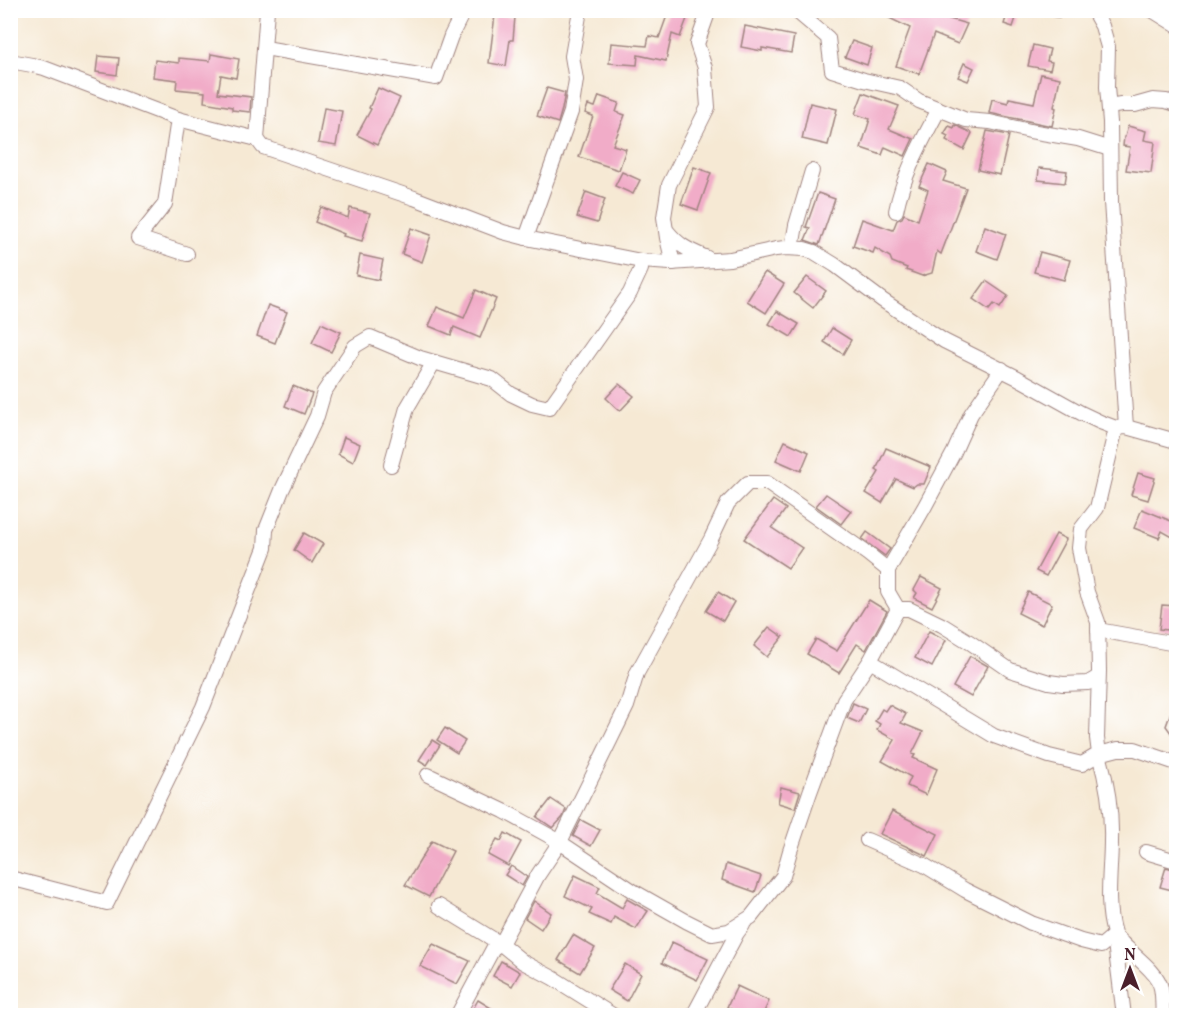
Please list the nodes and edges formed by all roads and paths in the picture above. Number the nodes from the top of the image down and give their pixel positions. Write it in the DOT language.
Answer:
graph roads {
  1 [pos="267,10"];
  2 [pos="464,10"];
  3 [pos="580,10"];
  4 [pos="709,10"];
  5 [pos="795,10"];
  6 [pos="1057,10"];
  7 [pos="1064,10"];
  8 [pos="1094,10"];
  9 [pos="1152,10"];
  10 [pos="1176,25"];
  11 [pos="265,48"];
  12 [pos="10,61"];
  13 [pos="1176,104"];
  14 [pos="1109,107"];
  15 [pos="939,109"];
  16 [pos="178,119"];
  17 [pos="257,139"];
  18 [pos="1110,149"];
  19 [pos="812,171"];
  20 [pos="896,211"];
  21 [pos="666,229"];
  22 [pos="526,238"];
  23 [pos="792,248"];
  24 [pos="187,254"];
  25 [pos="709,259"];
  26 [pos="641,261"];
  27 [pos="673,263"];
  28 [pos="434,362"];
  29 [pos="1002,369"];
  30 [pos="1121,428"];
  31 [pos="1176,441"];
  32 [pos="391,465"];
  33 [pos="888,570"];
  34 [pos="898,609"];
  35 [pos="1098,630"];
  36 [pos="1176,644"];
  37 [pos="870,661"];
  38 [pos="1098,676"];
  39 [pos="1099,754"];
  40 [pos="1176,763"];
  41 [pos="428,775"];
  42 [pos="867,840"];
  43 [pos="561,842"];
  44 [pos="1146,852"];
  45 [pos="1176,861"];
  46 [pos="10,878"];
  47 [pos="439,906"];
  48 [pos="747,920"];
  49 [pos="1114,935"];
  50 [pos="501,944"];
  51 [pos="457,1016"];
  52 [pos="615,1016"];
  53 [pos="693,1016"];
  54 [pos="1124,1016"];
  55 [pos="1163,1016"];
  1 -- 11 [label="street"];
  2 -- 11 [label="street"];
  3 -- 22 [label="street"];
  4 -- 21 [label="street"];
  5 -- 15 [label="street"];
  6 -- 7 [label="street"];
  8 -- 14 [label="street"];
  9 -- 10 [label="street"];
  11 -- 17 [label="street"];
  12 -- 16 [label="street"];
  13 -- 14 [label="street"];
  14 -- 18 [label="street"];
  15 -- 18 [label="street"];
  15 -- 20 [label="street"];
  16 -- 17 [label="street"];
  16 -- 24 [label="street"];
  17 -- 22 [label="street"];
  18 -- 30 [label="street"];
  19 -- 23 [label="street"];
  21 -- 25 [label="street"];
  21 -- 27 [label="street"];
  22 -- 26 [label="street"];
  23 -- 25 [label="street"];
  23 -- 29 [label="street"];
  25 -- 27 [label="street"];
  26 -- 27 [label="street"];
  26 -- 28 [label="street"];
  28 -- 32 [label="street"];
  28 -- 46 [label="street"];
  29 -- 30 [label="street"];
  29 -- 33 [label="street"];
  30 -- 31 [label="street"];
  30 -- 35 [label="street"];
  33 -- 34 [label="street"];
  33 -- 43 [label="street"];
  34 -- 37 [label="street"];
  34 -- 38 [label="street"];
  35 -- 36 [label="street"];
  35 -- 38 [label="street"];
  37 -- 39 [label="street"];
  37 -- 48 [label="street"];
  38 -- 39 [label="street"];
  39 -- 40 [label="street"];
  39 -- 49 [label="street"];
  41 -- 43 [label="street"];
  42 -- 49 [label="street"];
  43 -- 48 [label="street"];
  43 -- 50 [label="street"];
  44 -- 45 [label="street"];
  47 -- 50 [label="street"];
  48 -- 53 [label="street"];
  49 -- 54 [label="street"];
  49 -- 55 [label="street"];
  50 -- 51 [label="street"];
  50 -- 52 [label="street"];
}
